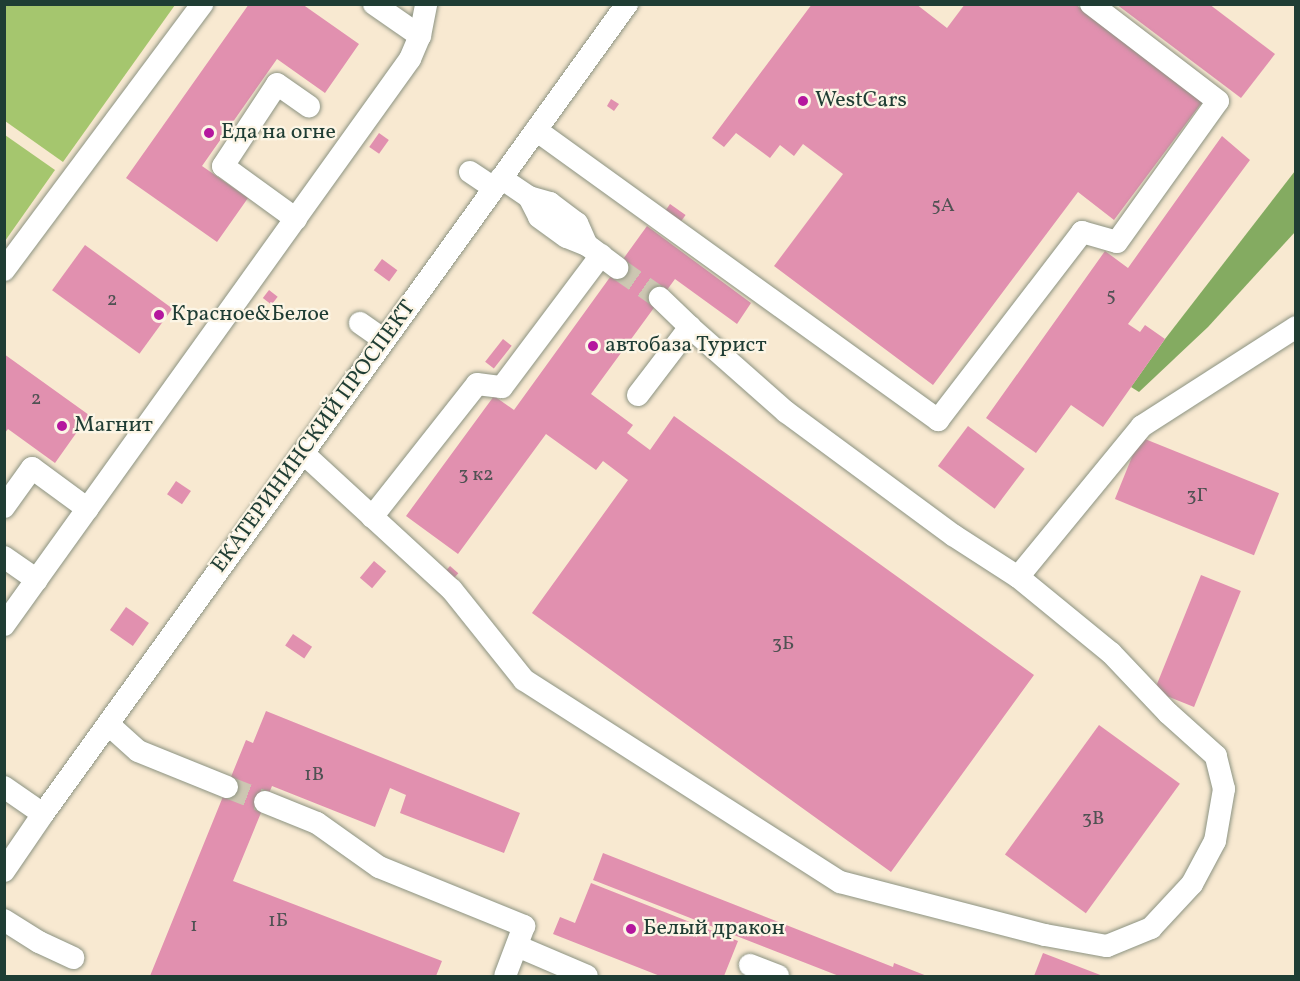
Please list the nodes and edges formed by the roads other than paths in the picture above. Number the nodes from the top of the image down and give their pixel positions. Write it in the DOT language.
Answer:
graph roads {
  1 [pos="202,4"];
  2 [pos="374,4"];
  3 [pos="426,4"];
  4 [pos="627,4"];
  5 [pos="1091,4"];
  6 [pos="420,36"];
  7 [pos="309,106"];
  8 [pos="536,130"];
  9 [pos="470,172"];
  10 [pos="497,183"];
  11 [pos="296,219"];
  12 [pos="4,270"];
  13 [pos="660,298"];
  14 [pos="360,322"];
  15 [pos="690,327"];
  16 [pos="1296,327"];
  17 [pos="384,340"];
  18 [pos="638,395"];
  19 [pos="303,453"];
  20 [pos="4,507"];
  21 [pos="88,509"];
  22 [pos="372,517"];
  23 [pos="4,557"];
  24 [pos="1018,577"];
  25 [pos="37,580"];
  26 [pos="4,625"];
  27 [pos="108,724"];
  28 [pos="4,787"];
  29 [pos="227,787"];
  30 [pos="266,802"];
  31 [pos="43,814"];
  32 [pos="4,871"];
  33 [pos="4,920"];
  34 [pos="517,946"];
  35 [pos="74,958"];
  36 [pos="750,965"];
  37 [pos="505,976"];
  38 [pos="587,976"];
  39 [pos="778,976"];
  1 -- 12 [label="street"];
  2 -- 6 [label="street"];
  3 -- 6 [label="street"];
  4 -- 8 [label="street, ЕКАТЕРИНИНСКИЙ ПРОСПЕКТ"];
  5 -- 8 [label="street"];
  6 -- 11 [label="street"];
  7 -- 11 [label="street"];
  8 -- 10 [label="street, ЕКАТЕРИНИНСКИЙ ПРОСПЕКТ"];
  9 -- 10 [label="street"];
  10 -- 17 [label="street, ЕКАТЕРИНИНСКИЙ ПРОСПЕКТ"];
  10 -- 22 [label="street"];
  11 -- 21 [label="street"];
  13 -- 15 [label="street"];
  14 -- 17 [label="street"];
  15 -- 18 [label="street"];
  15 -- 24 [label="street"];
  16 -- 24 [label="street"];
  17 -- 19 [label="street, ЕКАТЕРИНИНСКИЙ ПРОСПЕКТ"];
  19 -- 22 [label="street"];
  19 -- 27 [label="street, ЕКАТЕРИНИНСКИЙ ПРОСПЕКТ"];
  20 -- 21 [label="street"];
  21 -- 25 [label="street"];
  22 -- 24 [label="street"];
  23 -- 25 [label="street"];
  25 -- 26 [label="street"];
  27 -- 29 [label="street"];
  27 -- 31 [label="street, ЕКАТЕРИНИНСКИЙ ПРОСПЕКТ"];
  28 -- 31 [label="street"];
  30 -- 34 [label="street"];
  31 -- 32 [label="street, ЕКАТЕРИНИНСКИЙ ПРОСПЕКТ"];
  33 -- 35 [label="street"];
  34 -- 37 [label="street"];
  34 -- 38 [label="street"];
  36 -- 39 [label="street"];
}
